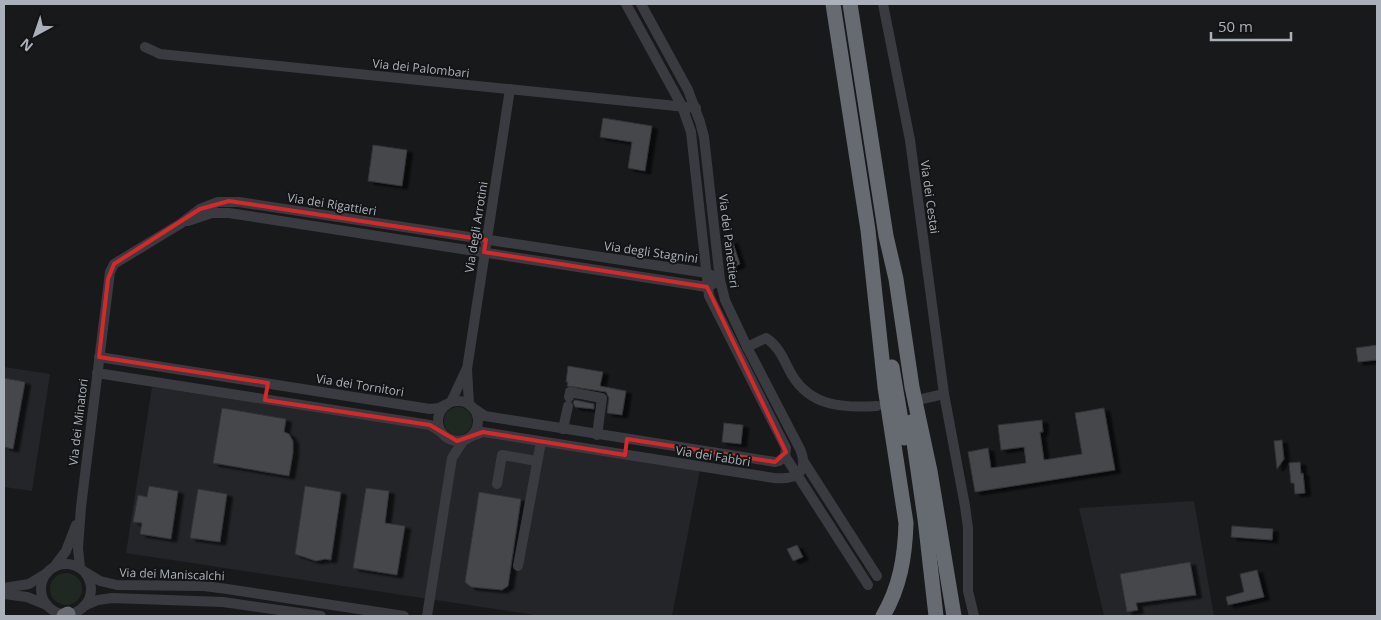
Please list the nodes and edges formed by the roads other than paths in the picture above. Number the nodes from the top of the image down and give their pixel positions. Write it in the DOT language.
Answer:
graph roads {
  1 [pos="626,4"];
  2 [pos="640,4"];
  3 [pos="832,4"];
  4 [pos="850,4"];
  5 [pos="883,4"];
  6 [pos="145,47"];
  7 [pos="510,89"];
  8 [pos="682,106"];
  9 [pos="696,108"];
  10 [pos="180,224"];
  11 [pos="868,230"];
  12 [pos="886,236"];
  13 [pos="486,240"];
  14 [pos="484,252"];
  15 [pos="708,273"];
  16 [pos="108,279"];
  17 [pos="720,280"];
  18 [pos="708,287"];
  19 [pos="747,347"];
  20 [pos="99,357"];
  21 [pos="467,369"];
  22 [pos="97,373"];
  23 [pos="268,384"];
  24 [pos="944,394"];
  25 [pos="922,399"];
  26 [pos="265,400"];
  27 [pos="449,403"];
  28 [pos="471,406"];
  29 [pos="877,406"];
  30 [pos="563,429"];
  31 [pos="443,435"];
  32 [pos="597,435"];
  33 [pos="467,438"];
  34 [pos="627,439"];
  35 [pos="541,442"];
  36 [pos="625,455"];
  37 [pos="785,456"];
  38 [pos="452,458"];
  39 [pos="537,461"];
  40 [pos="804,462"];
  41 [pos="797,475"];
  42 [pos="497,484"];
  43 [pos="81,507"];
  44 [pos="518,566"];
  45 [pos="50,570"];
  46 [pos="82,570"];
  47 [pos="877,576"];
  48 [pos="868,585"];
  49 [pos="932,587"];
  50 [pos="4,588"];
  51 [pos="4,594"];
  52 [pos="260,594"];
  53 [pos="48,605"];
  54 [pos="84,606"];
  55 [pos="258,606"];
  56 [pos="66,615"];
  57 [pos="321,616"];
  58 [pos="404,616"];
  59 [pos="427,616"];
  60 [pos="884,616"];
  61 [pos="936,616"];
  62 [pos="954,616"];
  63 [pos="974,616"];
  1 -- 8 [label="street, Via dei Panettieri"];
  2 -- 9 [label="street, Via dei Panettieri"];
  3 -- 11 [label="highway"];
  4 -- 12 [label="highway"];
  5 -- 24 [label="street, Via dei Cestai"];
  6 -- 7 [label="street, Via dei Palombari"];
  7 -- 8 [label="street, Via dei Palombari"];
  7 -- 13 [label="street, Via degli Arrotini"];
  8 -- 9 [label="street, Via dei Palombari"];
  8 -- 15 [label="street, Via dei Panettieri"];
  9 -- 17 [label="street, Via dei Panettieri"];
  10 -- 13 [label="street, Via dei Rigattieri"];
  10 -- 14 [label="street, Via dei Rigattieri"];
  10 -- 16 [label="street, Via dei Rigattieri"];
  11 -- 49 [label="highway"];
  11 -- 60 [label="highway"];
  12 -- 49 [label="highway"];
  12 -- 62 [label="highway"];
  13 -- 14 [label="street, Via degli Arrotini"];
  13 -- 15 [label="street, Via degli Stagnini"];
  14 -- 18 [label="street, Via degli Stagnini"];
  14 -- 21 [label="street, Via degli Arrotini"];
  15 -- 17 [label="street, Via degli Stagnini"];
  15 -- 18 [label="street, Via dei Panettieri"];
  16 -- 20 [label="street, Via dei Minatori"];
  17 -- 18 [label="street"];
  17 -- 19 [label="street, Via dei Panettieri"];
  18 -- 37 [label="street, Via dei Panettieri"];
  19 -- 29 [label="street"];
  19 -- 40 [label="street, Via dei Panettieri"];
  20 -- 22 [label="street, Via dei Minatori"];
  20 -- 23 [label="street, Via dei Tornitori"];
  21 -- 27 [label="street"];
  21 -- 28 [label="street"];
  22 -- 26 [label="street"];
  22 -- 43 [label="street, Via dei Minatori"];
  23 -- 26 [label="street"];
  23 -- 27 [label="street, Via dei Tornitori"];
  24 -- 25 [label="street"];
  24 -- 63 [label="street, Via dei Cestai"];
  26 -- 31 [label="street"];
  27 -- 28 [label="street"];
  27 -- 31 [label="street"];
  28 -- 30 [label="street, Via dei Fabbri"];
  28 -- 33 [label="street"];
  30 -- 32 [label="street, Via dei Fabbri"];
  30 -- 32 [label="street"];
  31 -- 33 [label="street"];
  31 -- 38 [label="street"];
  32 -- 34 [label="street, Via dei Fabbri"];
  33 -- 35 [label="street, Via dei Fabbri"];
  33 -- 38 [label="street"];
  34 -- 36 [label="street"];
  34 -- 37 [label="street, Via dei Fabbri"];
  35 -- 36 [label="street, Via dei Fabbri"];
  35 -- 39 [label="street"];
  36 -- 41 [label="street, Via dei Fabbri"];
  37 -- 41 [label="street, Via dei Panettieri"];
  38 -- 59 [label="street"];
  39 -- 42 [label="street"];
  39 -- 44 [label="street"];
  40 -- 41 [label="street"];
  40 -- 47 [label="street, Via dei Panettieri"];
  41 -- 48 [label="street, Via dei Panettieri"];
  43 -- 45 [label="street"];
  43 -- 46 [label="street, Via dei Minatori"];
  45 -- 46 [label="street"];
  45 -- 50 [label="street"];
  45 -- 53 [label="street"];
  46 -- 52 [label="street, Via dei Maniscalchi"];
  46 -- 54 [label="street"];
  49 -- 61 [label="highway"];
  51 -- 53 [label="street"];
  52 -- 55 [label="street"];
  52 -- 58 [label="street, Via dei Maniscalchi"];
  53 -- 56 [label="street"];
  54 -- 55 [label="street, Via dei Maniscalchi"];
  54 -- 56 [label="street"];
  55 -- 57 [label="street, Via dei Maniscalchi"];
}
